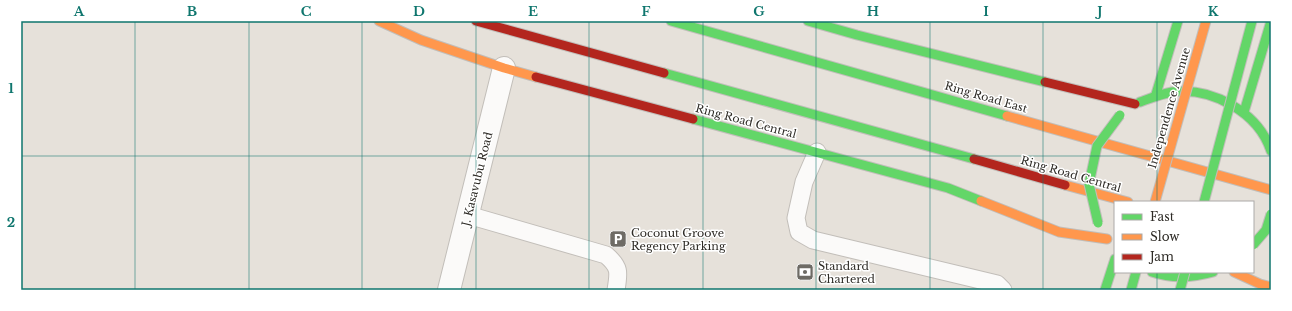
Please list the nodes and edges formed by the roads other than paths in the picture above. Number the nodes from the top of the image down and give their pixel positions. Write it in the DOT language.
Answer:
graph roads {
  1 [pos="379,21"];
  2 [pos="476,21"];
  3 [pos="671,21"];
  4 [pos="808,21"];
  5 [pos="1178,21"];
  6 [pos="1206,21"];
  7 [pos="1252,21"];
  8 [pos="1271,21"];
  9 [pos="504,68"];
  10 [pos="1156,94"];
  11 [pos="1135,104"];
  12 [pos="1244,112"];
  13 [pos="1268,136"];
  14 [pos="1271,151"];
  15 [pos="817,152"];
  16 [pos="1271,190"];
  17 [pos="1124,201"];
  18 [pos="1155,201"];
  19 [pos="1204,201"];
  20 [pos="1271,214"];
  21 [pos="468,215"];
  22 [pos="1254,237"];
  23 [pos="1271,242"];
  24 [pos="1254,244"];
  25 [pos="1114,262"];
  26 [pos="1136,273"];
  27 [pos="1156,273"];
  28 [pos="1185,273"];
  29 [pos="1211,273"];
  30 [pos="1236,273"];
  31 [pos="1271,287"];
  32 [pos="450,290"];
  33 [pos="616,290"];
  34 [pos="1003,290"];
  35 [pos="1105,290"];
  36 [pos="1131,290"];
  37 [pos="1180,290"];
  1 -- 9 [label="main road, Ring Road Central"];
  2 -- 17 [label="main road, Ring Road Central"];
  3 -- 16 [label="main road, Ring Road East"];
  4 -- 11 [label="main road"];
  5 -- 10 [label="main road"];
  6 -- 18 [label="main road, Independence Avenue, bridge"];
  7 -- 19 [label="main road, bridge"];
  8 -- 12 [label="main road"];
  9 -- 15 [label="main road, Ring Road Central"];
  9 -- 21 [label="street, J. Kasavubu Road"];
  10 -- 11 [label="main road"];
  10 -- 12 [label="main road"];
  11 -- 15 [label="main road, Ring Road Central, bridge"];
  12 -- 13 [label="main road"];
  13 -- 14 [label="main road"];
  15 -- 34 [label="lane"];
  20 -- 24 [label="main road, bridge"];
  21 -- 32 [label="street, J. Kasavubu Road"];
  21 -- 33 [label="lane"];
  22 -- 23 [label="main road"];
  25 -- 35 [label="main road"];
  26 -- 36 [label="main road"];
  27 -- 29 [label="main road"];
  28 -- 37 [label="main road, bridge"];
  30 -- 31 [label="main road"];
}
